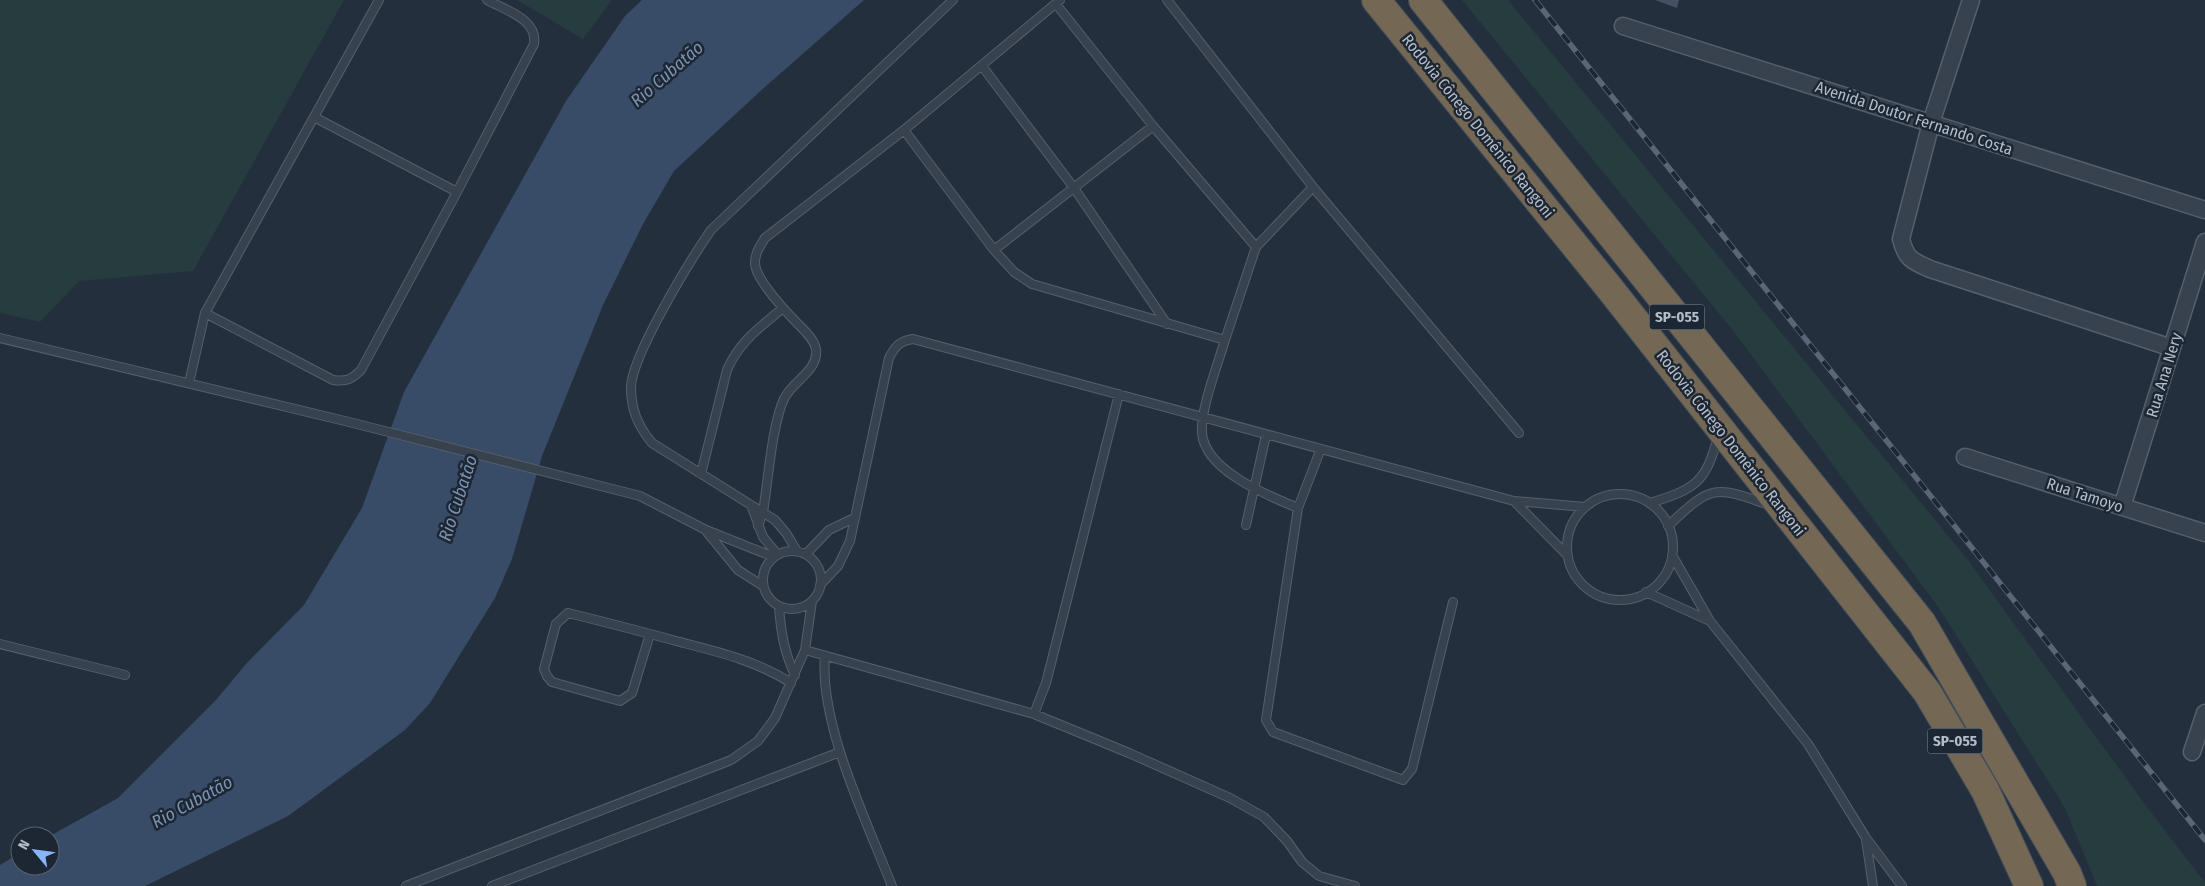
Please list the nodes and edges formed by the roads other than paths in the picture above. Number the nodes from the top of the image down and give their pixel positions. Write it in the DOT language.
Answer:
graph roads {
  1 [pos="378,0"];
  2 [pos="487,0"];
  3 [pos="953,0"];
  4 [pos="1167,0"];
  5 [pos="1376,0"];
  6 [pos="1423,0"];
  7 [pos="1971,0"];
  8 [pos="1058,2"];
  9 [pos="1623,26"];
  10 [pos="982,66"];
  11 [pos="314,117"];
  12 [pos="1931,123"];
  13 [pos="1153,126"];
  14 [pos="904,130"];
  15 [pos="1312,187"];
  16 [pos="1074,188"];
  17 [pos="457,192"];
  18 [pos="2205,210"];
  19 [pos="2205,242"];
  20 [pos="1256,247"];
  21 [pos="994,250"];
  22 [pos="783,308"];
  23 [pos="205,313"];
  24 [pos="1167,324"];
  25 [pos="0,338"];
  26 [pos="1225,340"];
  27 [pos="2172,348"];
  28 [pos="189,383"];
  29 [pos="1119,394"];
  30 [pos="1204,417"];
  31 [pos="1720,429"];
  32 [pos="1519,433"];
  33 [pos="1266,435"];
  34 [pos="1320,451"];
  35 [pos="1965,457"];
  36 [pos="701,474"];
  37 [pos="1253,489"];
  38 [pos="1514,501"];
  39 [pos="1650,503"];
  40 [pos="751,505"];
  41 [pos="1585,507"];
  42 [pos="2122,507"];
  43 [pos="1298,508"];
  44 [pos="1783,510"];
  45 [pos="763,512"];
  46 [pos="854,518"];
  47 [pos="1246,525"];
  48 [pos="758,526"];
  49 [pos="1668,526"];
  50 [pos="706,530"];
  51 [pos="2205,533"];
  52 [pos="797,551"];
  53 [pos="806,554"];
  54 [pos="1672,555"];
  55 [pos="776,556"];
  56 [pos="1568,556"];
  57 [pos="820,585"];
  58 [pos="763,586"];
  59 [pos="1646,592"];
  60 [pos="812,601"];
  61 [pos="1453,602"];
  62 [pos="779,607"];
  63 [pos="1710,621"];
  64 [pos="650,634"];
  65 [pos="0,644"];
  66 [pos="806,650"];
  67 [pos="825,656"];
  68 [pos="124,675"];
  69 [pos="793,679"];
  70 [pos="2205,713"];
  71 [pos="1034,714"];
  72 [pos="840,752"];
  73 [pos="2192,752"];
  74 [pos="1866,838"];
  75 [pos="406,886"];
  76 [pos="492,886"];
  77 [pos="892,886"];
  78 [pos="1355,886"];
  79 [pos="1873,886"];
  80 [pos="1902,886"];
  81 [pos="2029,886"];
  82 [pos="2072,886"];
  1 -- 11 [label="lane"];
  2 -- 17 [label="lane"];
  3 -- 36 [label="lane"];
  4 -- 15 [label="lane"];
  5 -- 31 [label="highway, Rodovia Cônego Domênico Rangoni / SP-055"];
  6 -- 82 [label="highway, SP-055"];
  7 -- 12 [label="street"];
  8 -- 10 [label="lane"];
  8 -- 13 [label="lane"];
  9 -- 12 [label="street, Avenida Doutor Fernando Costa"];
  10 -- 14 [label="lane"];
  10 -- 16 [label="lane"];
  11 -- 17 [label="lane"];
  11 -- 23 [label="lane"];
  12 -- 18 [label="street, Avenida Doutor Fernando Costa"];
  12 -- 27 [label="street"];
  13 -- 16 [label="lane"];
  13 -- 20 [label="lane"];
  14 -- 21 [label="lane"];
  14 -- 22 [label="lane"];
  15 -- 20 [label="lane"];
  15 -- 32 [label="lane"];
  16 -- 21 [label="lane"];
  16 -- 24 [label="lane"];
  17 -- 23 [label="lane"];
  19 -- 27 [label="street, Rua Ana Nery"];
  20 -- 26 [label="lane"];
  21 -- 24 [label="lane"];
  22 -- 36 [label="lane"];
  22 -- 45 [label="lane"];
  23 -- 28 [label="lane"];
  24 -- 26 [label="lane"];
  25 -- 28 [label="lane"];
  26 -- 30 [label="lane"];
  27 -- 42 [label="street, Rua Ana Nery"];
  28 -- 50 [label="lane"];
  29 -- 30 [label="lane"];
  29 -- 46 [label="lane"];
  29 -- 71 [label="lane"];
  30 -- 33 [label="lane"];
  30 -- 37 [label="lane"];
  31 -- 39 [label="lane"];
  31 -- 44 [label="highway, Rodovia Cônego Domênico Rangoni / SP-055"];
  33 -- 34 [label="lane"];
  33 -- 37 [label="lane"];
  34 -- 38 [label="lane"];
  34 -- 43 [label="lane"];
  35 -- 42 [label="street, Rua Tamoyo"];
  36 -- 40 [label="lane"];
  37 -- 43 [label="lane"];
  37 -- 47 [label="lane"];
  38 -- 41 [label="lane"];
  38 -- 56 [label="lane"];
  39 -- 41 [label="lane"];
  39 -- 49 [label="lane"];
  40 -- 45 [label="lane"];
  40 -- 48 [label="lane"];
  41 -- 56 [label="lane"];
  42 -- 51 [label="street, Rua Tamoyo"];
  43 -- 61 [label="lane"];
  44 -- 49 [label="lane"];
  44 -- 81 [label="highway, Rodovia Cônego Domênico Rangoni / SP-055"];
  45 -- 48 [label="lane"];
  45 -- 52 [label="lane"];
  46 -- 53 [label="lane"];
  46 -- 57 [label="lane"];
  48 -- 55 [label="lane"];
  49 -- 54 [label="lane"];
  50 -- 55 [label="lane"];
  50 -- 58 [label="lane"];
  52 -- 53 [label="lane"];
  52 -- 55 [label="lane"];
  53 -- 57 [label="lane"];
  54 -- 59 [label="lane"];
  54 -- 63 [label="lane"];
  55 -- 58 [label="lane"];
  56 -- 59 [label="lane"];
  57 -- 60 [label="lane"];
  58 -- 62 [label="lane"];
  59 -- 63 [label="lane"];
  60 -- 62 [label="lane"];
  60 -- 66 [label="lane"];
  62 -- 69 [label="lane"];
  63 -- 74 [label="lane"];
  64 -- 64 [label="lane"];
  64 -- 69 [label="lane"];
  65 -- 68 [label="lane"];
  66 -- 67 [label="lane"];
  66 -- 69 [label="lane"];
  67 -- 71 [label="lane"];
  67 -- 72 [label="lane"];
  69 -- 75 [label="lane"];
  70 -- 73 [label="street"];
  71 -- 78 [label="lane"];
  72 -- 76 [label="lane"];
  72 -- 77 [label="lane"];
  74 -- 79 [label="lane"];
  74 -- 80 [label="lane"];
}
